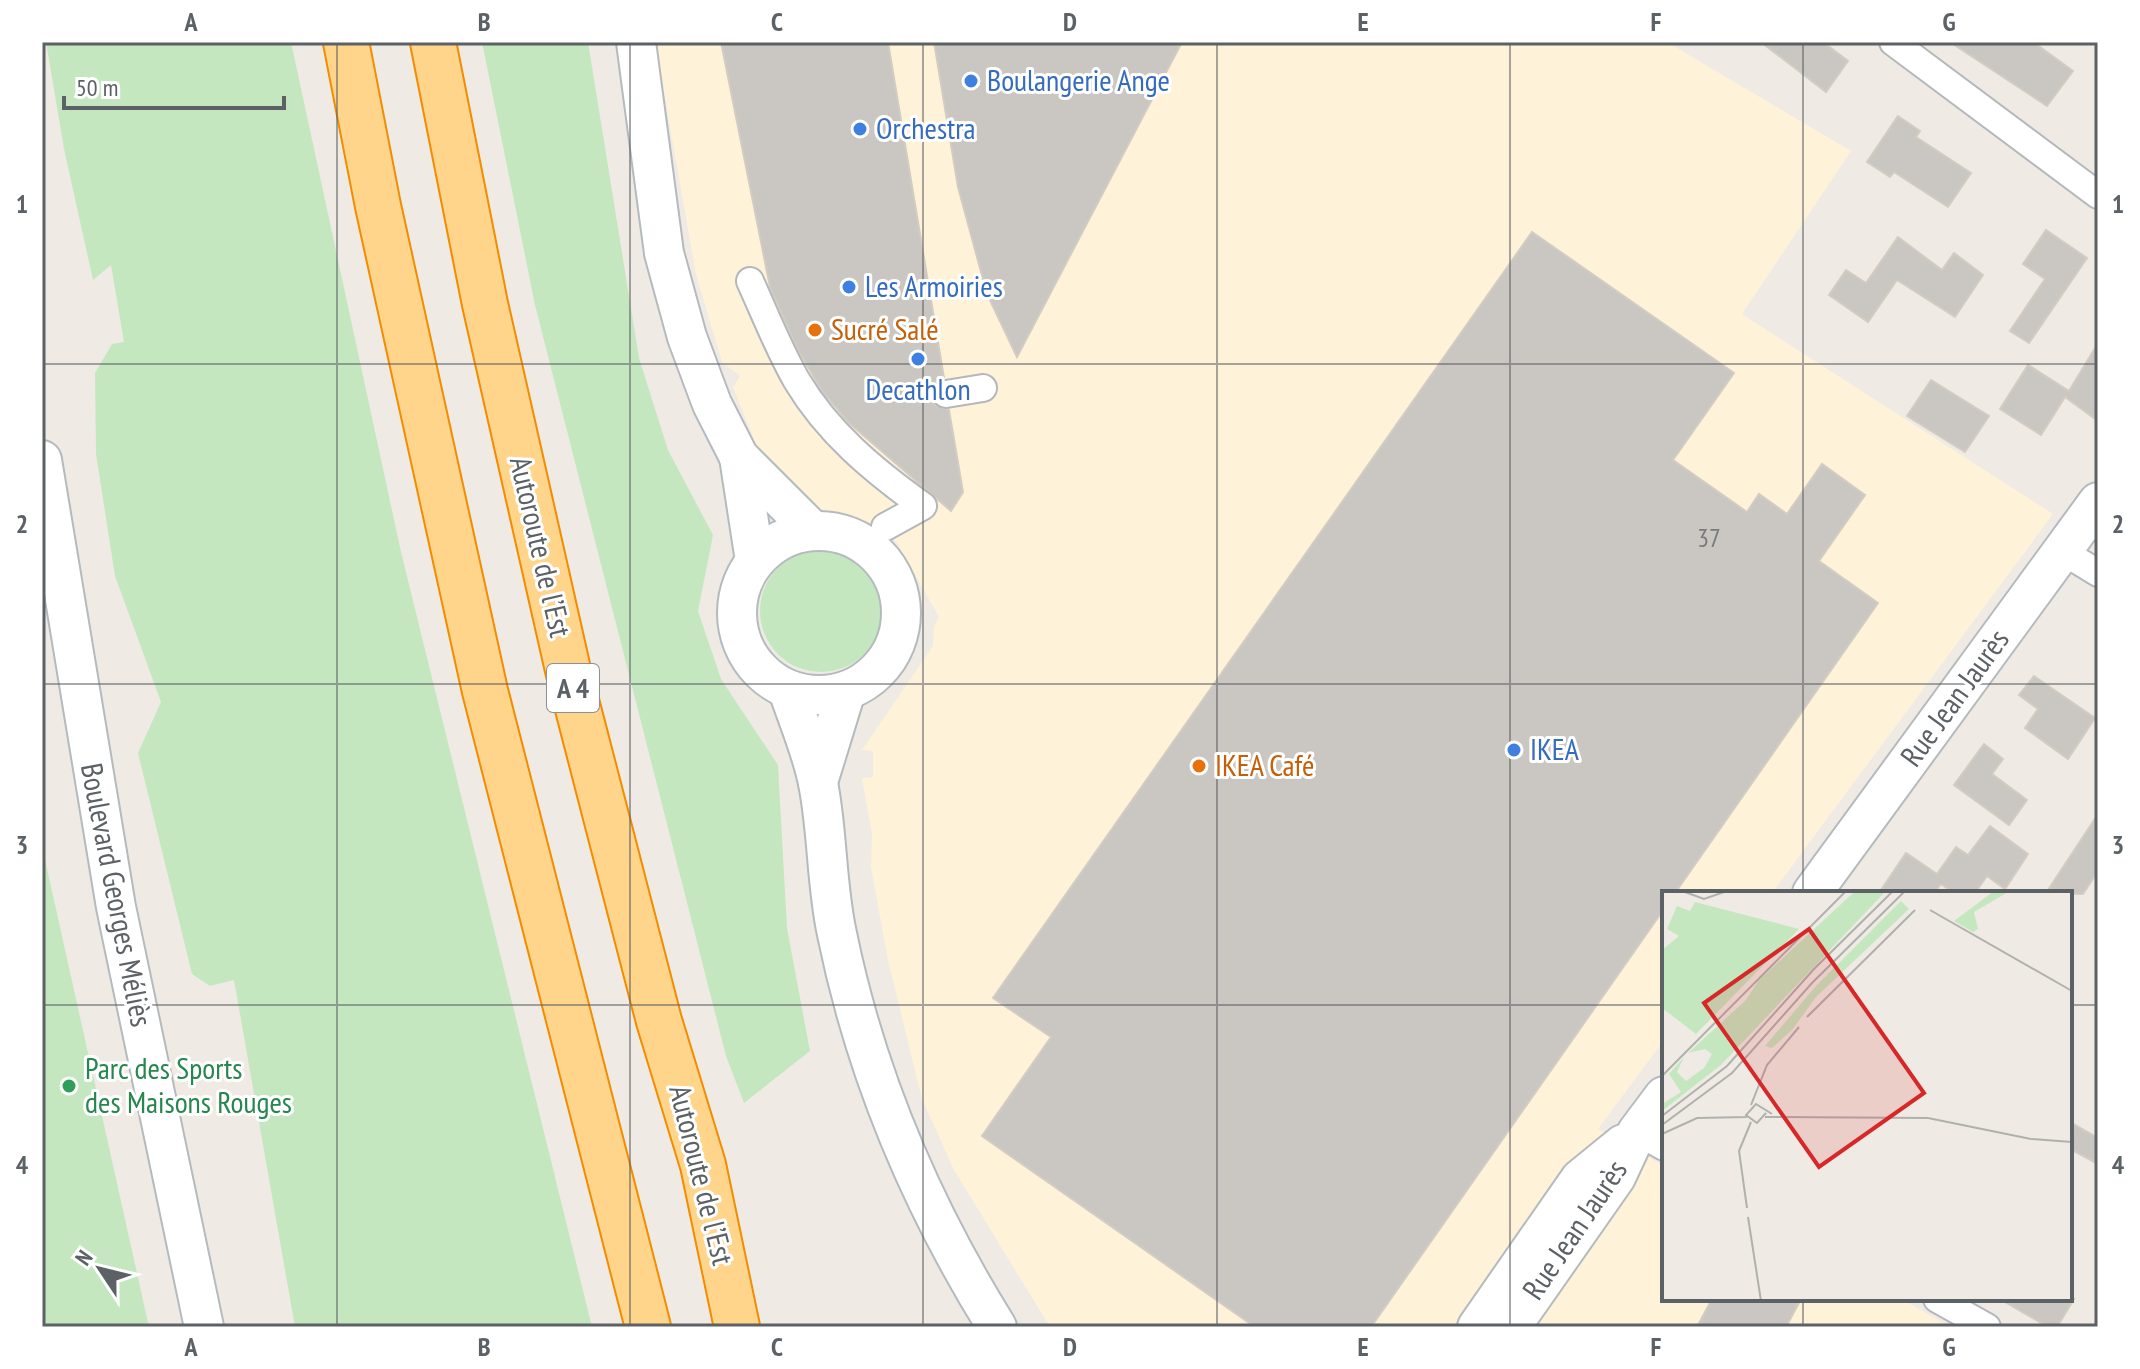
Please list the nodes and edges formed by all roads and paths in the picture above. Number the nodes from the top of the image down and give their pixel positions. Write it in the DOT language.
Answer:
graph roads {
  1 [pos="346,42"];
  2 [pos="433,42"];
  3 [pos="636,42"];
  4 [pos="1893,42"];
  5 [pos="2098,195"];
  6 [pos="750,281"];
  7 [pos="946,394"];
  8 [pos="977,395"];
  9 [pos="739,457"];
  10 [pos="42,460"];
  11 [pos="2098,502"];
  12 [pos="885,527"];
  13 [pos="813,531"];
  14 [pos="2062,551"];
  15 [pos="755,561"];
  16 [pos="2098,573"];
  17 [pos="788,690"];
  18 [pos="846,691"];
  19 [pos="818,782"];
  20 [pos="1813,891"];
  21 [pos="1662,1103"];
  22 [pos="1651,1140"];
  23 [pos="1941,1301"];
  24 [pos="204,1327"];
  25 [pos="648,1327"];
  26 [pos="737,1327"];
  27 [pos="997,1327"];
  28 [pos="1477,1327"];
  29 [pos="1511,1327"];
  30 [pos="1987,1327"];
  1 -- 25 [label="highway"];
  2 -- 26 [label="highway, Autoroute de l’Est / A 4"];
  3 -- 9 [label="street"];
  4 -- 5 [label="street"];
  6 -- 12 [label="street"];
  7 -- 8 [label="street"];
  9 -- 13 [label="street"];
  9 -- 15 [label="street"];
  10 -- 24 [label="street, Boulevard Georges Méliès"];
  11 -- 14 [label="street, Rue Jean Jaurès"];
  13 -- 15 [label="street"];
  13 -- 18 [label="street"];
  14 -- 16 [label="street"];
  14 -- 20 [label="street, Rue Jean Jaurès"];
  15 -- 17 [label="street"];
  17 -- 18 [label="street"];
  17 -- 19 [label="street"];
  18 -- 19 [label="street"];
  19 -- 27 [label="street"];
  21 -- 22 [label="street, Rue Jean Jaurès"];
  22 -- 28 [label="street, Rue Jean Jaurès"];
  22 -- 29 [label="street, Rue Jean Jaurès"];
  23 -- 30 [label="street"];
}
